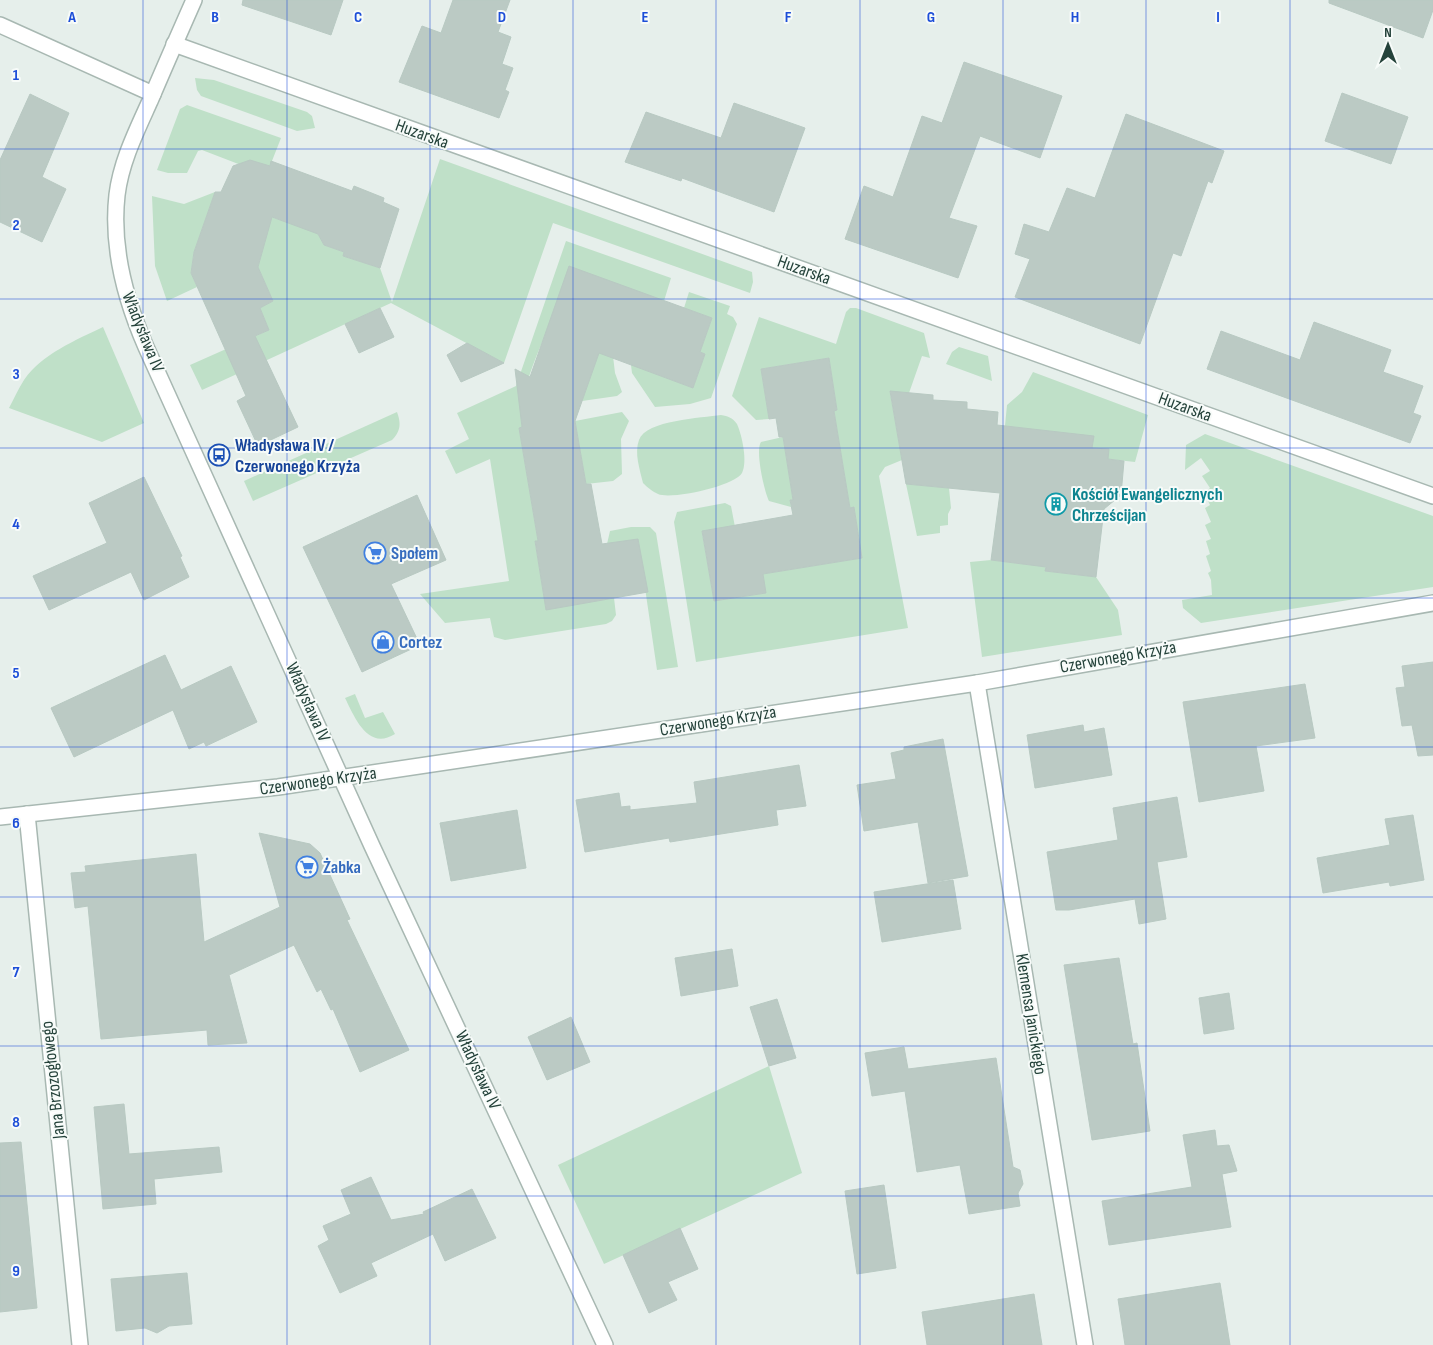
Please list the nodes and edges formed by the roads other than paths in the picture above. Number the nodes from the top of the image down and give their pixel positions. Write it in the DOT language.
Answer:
graph roads {
  1 [pos="194,0"];
  2 [pos="0,25"];
  3 [pos="174,44"];
  4 [pos="153,94"];
  5 [pos="1433,496"];
  6 [pos="1433,603"];
  7 [pos="976,683"];
  8 [pos="342,777"];
  9 [pos="27,814"];
  10 [pos="0,817"];
  11 [pos="80,1345"];
  12 [pos="605,1345"];
  13 [pos="1085,1345"];
  1 -- 3 [label="street, Władysława IV"];
  2 -- 4 [label="street"];
  3 -- 4 [label="street, Władysława IV"];
  3 -- 5 [label="street, Huzarska"];
  4 -- 8 [label="street, Władysława IV"];
  6 -- 7 [label="street, Czerwonego Krzyża"];
  7 -- 8 [label="street, Czerwonego Krzyża"];
  7 -- 13 [label="street, Klemensa Janickiego"];
  8 -- 9 [label="street, Czerwonego Krzyża"];
  8 -- 12 [label="street, Władysława IV"];
  9 -- 10 [label="street, Czerwonego Krzyża"];
  9 -- 11 [label="street, Jana Brzozogłowego"];
}
